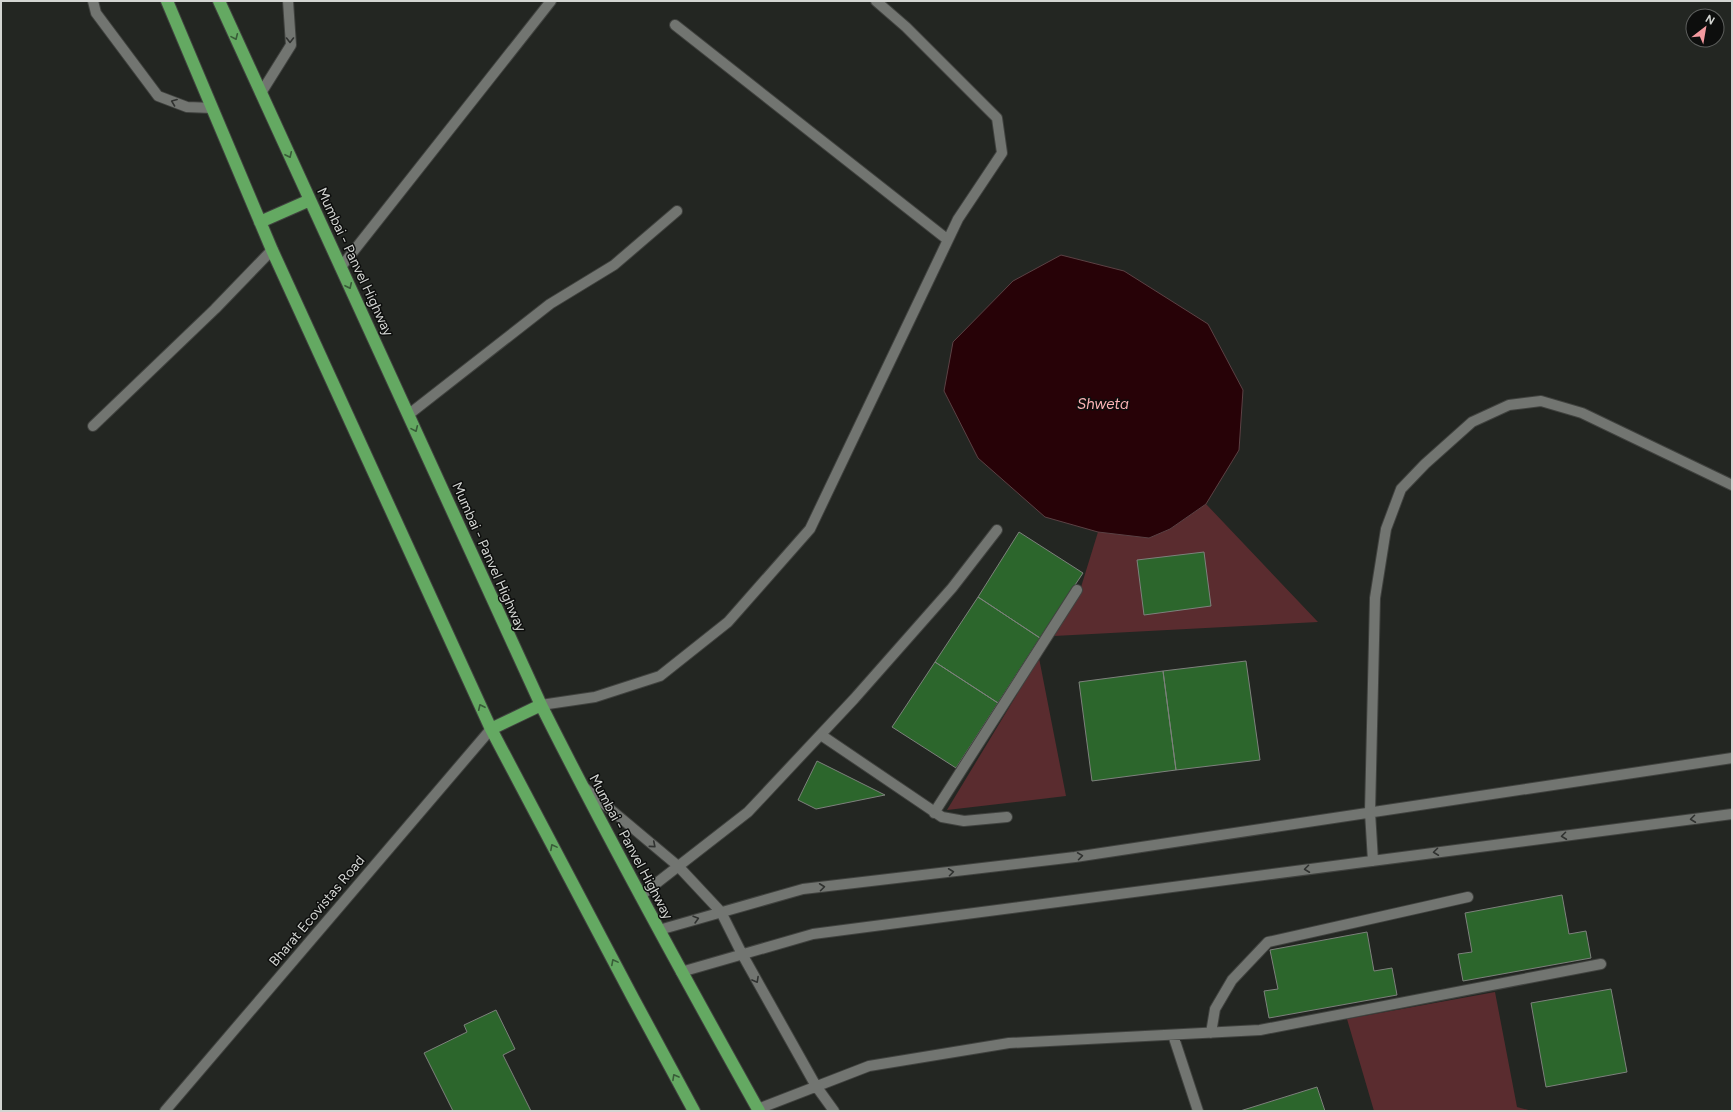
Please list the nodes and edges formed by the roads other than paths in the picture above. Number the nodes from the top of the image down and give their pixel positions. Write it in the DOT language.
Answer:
graph roads {
  1 [pos="93,1"];
  2 [pos="166,1"];
  3 [pos="219,1"];
  4 [pos="288,1"];
  5 [pos="551,1"];
  6 [pos="876,1"];
  7 [pos="675,25"];
  8 [pos="261,93"];
  9 [pos="212,108"];
  10 [pos="310,200"];
  11 [pos="677,210"];
  12 [pos="260,222"];
  13 [pos="948,240"];
  14 [pos="272,250"];
  15 [pos="341,267"];
  16 [pos="408,415"];
  17 [pos="93,426"];
  18 [pos="1732,485"];
  19 [pos="997,530"];
  20 [pos="1077,590"];
  21 [pos="541,705"];
  22 [pos="491,729"];
  23 [pos="821,735"];
  24 [pos="1732,758"];
  25 [pos="580,784"];
  26 [pos="1370,812"];
  27 [pos="934,813"];
  28 [pos="1732,814"];
  29 [pos="1007,817"];
  30 [pos="1372,861"];
  31 [pos="678,866"];
  32 [pos="640,896"];
  33 [pos="1468,897"];
  34 [pos="721,912"];
  35 [pos="659,930"];
  36 [pos="742,954"];
  37 [pos="1601,964"];
  38 [pos="681,972"];
  39 [pos="1211,1032"];
  40 [pos="1173,1035"];
  41 [pos="816,1086"];
  42 [pos="758,1110"];
  43 [pos="165,1111"];
  44 [pos="694,1111"];
  45 [pos="834,1111"];
  46 [pos="1198,1111"];
  9 -- 1 [label="street, one-way"];
  2 -- 9 [label="highway"];
  3 -- 8 [label="highway, Mumbai - Panvel Highway, one-way"];
  4 -- 8 [label="street, one-way"];
  5 -- 15 [label="street"];
  6 -- 13 [label="street"];
  7 -- 13 [label="street"];
  8 -- 10 [label="highway, Mumbai - Panvel Highway, one-way"];
  9 -- 12 [label="highway"];
  10 -- 12 [label="highway"];
  10 -- 15 [label="highway, Mumbai - Panvel Highway"];
  11 -- 16 [label="street"];
  12 -- 14 [label="highway"];
  13 -- 21 [label="street"];
  14 -- 17 [label="street"];
  22 -- 14 [label="highway, one-way"];
  15 -- 16 [label="highway, Mumbai - Panvel Highway, one-way"];
  16 -- 21 [label="highway, Mumbai - Panvel Highway, one-way"];
  18 -- 26 [label="street"];
  19 -- 23 [label="street"];
  20 -- 27 [label="street"];
  21 -- 22 [label="highway"];
  21 -- 25 [label="highway, Mumbai - Panvel Highway"];
  22 -- 43 [label="street, Bharat Ecovistas Road"];
  44 -- 22 [label="highway, one-way"];
  23 -- 27 [label="street"];
  23 -- 31 [label="street"];
  24 -- 26 [label="street"];
  25 -- 31 [label="street, one-way"];
  25 -- 32 [label="highway, Mumbai - Panvel Highway"];
  26 -- 30 [label="street"];
  34 -- 26 [label="street, one-way"];
  27 -- 29 [label="street"];
  28 -- 30 [label="street, one-way"];
  30 -- 36 [label="street, one-way"];
  31 -- 32 [label="street"];
  31 -- 34 [label="street"];
  32 -- 35 [label="highway, Mumbai - Panvel Highway"];
  33 -- 39 [label="street"];
  35 -- 34 [label="street, one-way"];
  34 -- 36 [label="street"];
  35 -- 38 [label="highway, Mumbai - Panvel Highway"];
  36 -- 38 [label="street"];
  36 -- 41 [label="street, one-way"];
  37 -- 39 [label="street"];
  38 -- 42 [label="highway, Mumbai - Panvel Highway"];
  39 -- 40 [label="street"];
  40 -- 41 [label="street"];
  40 -- 46 [label="street"];
  41 -- 42 [label="street"];
  41 -- 45 [label="street"];
}
